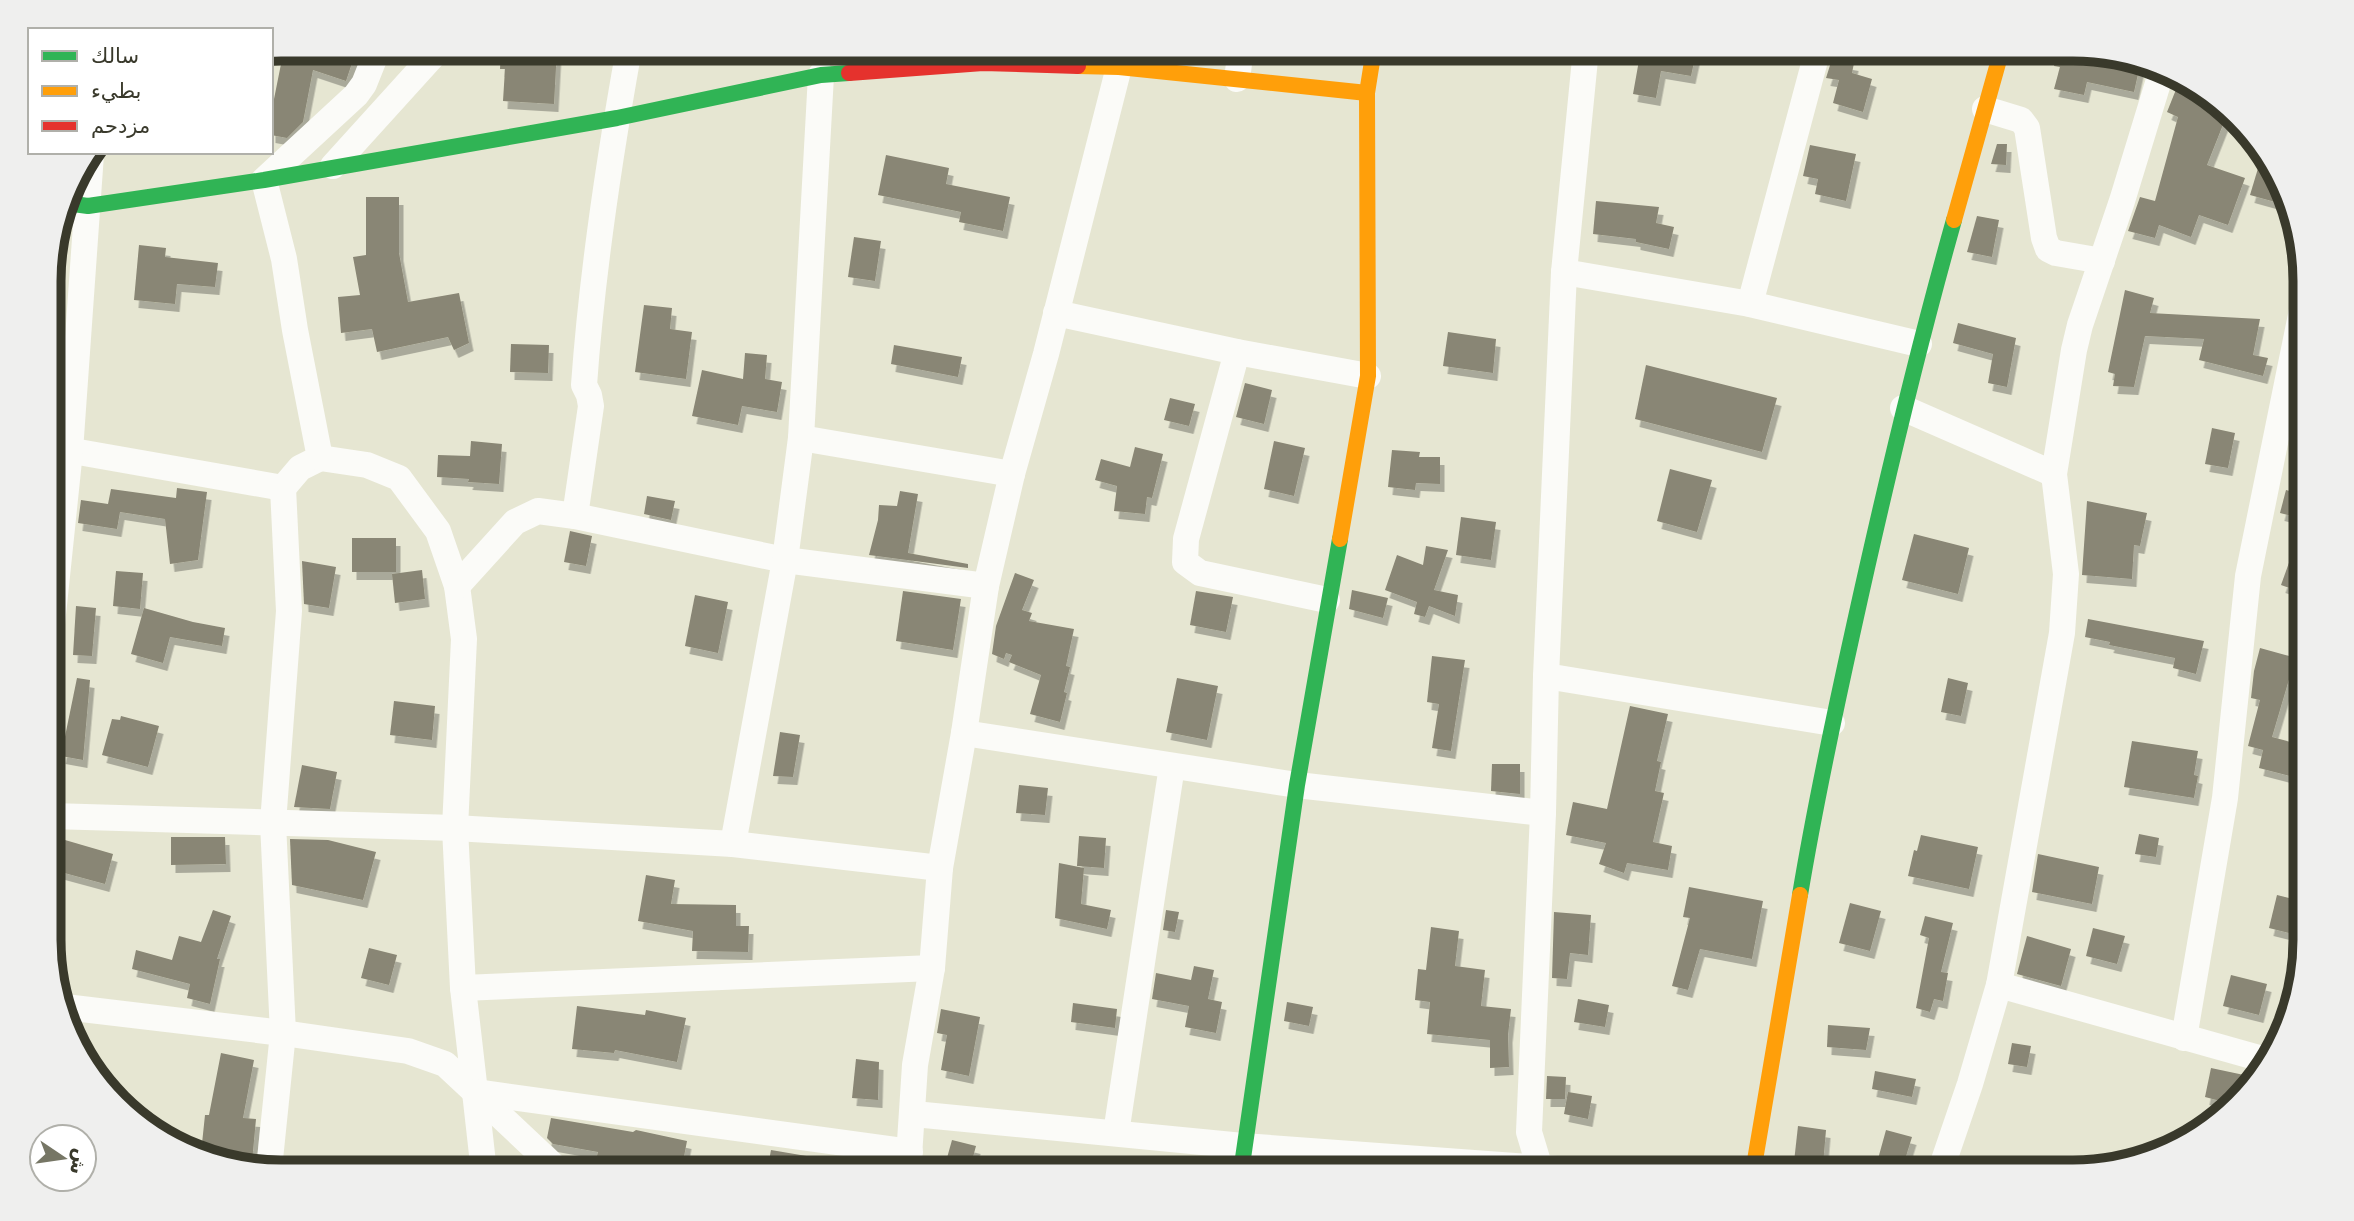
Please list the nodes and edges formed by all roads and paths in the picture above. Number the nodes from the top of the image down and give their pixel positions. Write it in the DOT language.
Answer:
graph roads {
  1 [pos="374,61"];
  2 [pos="428,61"];
  3 [pos="627,61"];
  4 [pos="941,61"];
  5 [pos="1045,61"];
  6 [pos="1239,61"];
  7 [pos="1372,61"];
  8 [pos="1585,61"];
  9 [pos="1815,61"];
  10 [pos="1999,61"];
  11 [pos="1119,67"];
  12 [pos="821,75"];
  13 [pos="1237,79"];
  14 [pos="2159,79"];
  15 [pos="1367,93"];
  16 [pos="1985,109"];
  17 [pos="617,118"];
  18 [pos="333,166"];
  19 [pos="264,180"];
  20 [pos="77,204"];
  21 [pos="2102,261"];
  22 [pos="1564,272"];
  23 [pos="1750,304"];
  24 [pos="1056,313"];
  25 [pos="1919,344"];
  26 [pos="1237,352"];
  27 [pos="2293,354"];
  28 [pos="1368,376"];
  29 [pos="1903,408"];
  30 [pos="62,424"];
  31 [pos="801,438"];
  32 [pos="62,449"];
  33 [pos="320,458"];
  34 [pos="1012,474"];
  35 [pos="2054,474"];
  36 [pos="283,488"];
  37 [pos="575,516"];
  38 [pos="785,560"];
  39 [pos="457,586"];
  40 [pos="986,586"];
  41 [pos="1327,600"];
  42 [pos="1546,676"];
  43 [pos="1832,723"];
  44 [pos="964,733"];
  45 [pos="1171,766"];
  46 [pos="1297,785"];
  47 [pos="1543,813"];
  48 [pos="61,816"];
  49 [pos="273,823"];
  50 [pos="455,828"];
  51 [pos="733,844"];
  52 [pos="940,868"];
  53 [pos="932,968"];
  54 [pos="1999,985"];
  55 [pos="463,988"];
  56 [pos="72,1007"];
  57 [pos="283,1033"];
  58 [pos="2184,1038"];
  59 [pos="2258,1058"];
  60 [pos="475,1092"];
  61 [pos="914,1114"];
  62 [pos="1116,1133"];
  63 [pos="1243,1146"];
  64 [pos="271,1159"];
  65 [pos="1242,1159"];
  66 [pos="1409,1159"];
  67 [pos="1538,1159"];
  68 [pos="1755,1159"];
  69 [pos="1944,1159"];
  70 [pos="483,1160"];
  71 [pos="548,1160"];
  72 [pos="894,1160"];
  73 [pos="909,1160"];
  1 -- 19 [label="street"];
  2 -- 18 [label="street"];
  3 -- 17 [label="street"];
  4 -- 12 [label="street"];
  5 -- 11 [label="street"];
  6 -- 13 [label="street"];
  7 -- 15 [label="street"];
  8 -- 22 [label="street"];
  9 -- 23 [label="street"];
  10 -- 16 [label="street"];
  11 -- 13 [label="street"];
  11 -- 24 [label="street"];
  12 -- 17 [label="street"];
  12 -- 31 [label="street"];
  13 -- 15 [label="street"];
  14 -- 21 [label="street"];
  15 -- 28 [label="street"];
  16 -- 21 [label="street"];
  16 -- 25 [label="street"];
  17 -- 18 [label="street"];
  17 -- 37 [label="street"];
  18 -- 19 [label="street"];
  19 -- 20 [label="street"];
  19 -- 33 [label="street"];
  20 -- 30 [label="street"];
  21 -- 35 [label="street"];
  22 -- 23 [label="street"];
  22 -- 42 [label="street"];
  23 -- 25 [label="street"];
  24 -- 26 [label="street"];
  24 -- 34 [label="street"];
  25 -- 29 [label="street"];
  26 -- 28 [label="street"];
  26 -- 41 [label="street"];
  27 -- 58 [label="street"];
  28 -- 41 [label="street"];
  29 -- 35 [label="street"];
  29 -- 43 [label="street"];
  31 -- 34 [label="street"];
  31 -- 38 [label="street"];
  32 -- 36 [label="street"];
  33 -- 36 [label="street"];
  33 -- 39 [label="street"];
  34 -- 40 [label="street"];
  35 -- 54 [label="street"];
  36 -- 49 [label="street"];
  37 -- 38 [label="street"];
  37 -- 39 [label="street"];
  38 -- 40 [label="street"];
  38 -- 51 [label="street"];
  39 -- 50 [label="street"];
  40 -- 44 [label="street"];
  41 -- 46 [label="street"];
  42 -- 43 [label="street"];
  42 -- 47 [label="street"];
  43 -- 68 [label="street"];
  44 -- 45 [label="street"];
  44 -- 52 [label="street"];
  45 -- 46 [label="street"];
  45 -- 62 [label="street"];
  46 -- 47 [label="street"];
  46 -- 63 [label="street"];
  47 -- 67 [label="street"];
  48 -- 49 [label="street"];
  49 -- 50 [label="street"];
  49 -- 57 [label="street"];
  50 -- 51 [label="street"];
  50 -- 55 [label="street"];
  51 -- 52 [label="street"];
  52 -- 53 [label="street"];
  53 -- 55 [label="street"];
  53 -- 61 [label="street"];
  54 -- 58 [label="street"];
  54 -- 69 [label="street"];
  55 -- 60 [label="street"];
  56 -- 57 [label="street"];
  57 -- 60 [label="street"];
  57 -- 64 [label="street"];
  58 -- 59 [label="street"];
  60 -- 70 [label="street"];
  60 -- 71 [label="street"];
  60 -- 72 [label="street"];
  61 -- 62 [label="street"];
  61 -- 73 [label="street"];
  62 -- 63 [label="street"];
  63 -- 65 [label="street"];
  63 -- 66 [label="street"];
}
